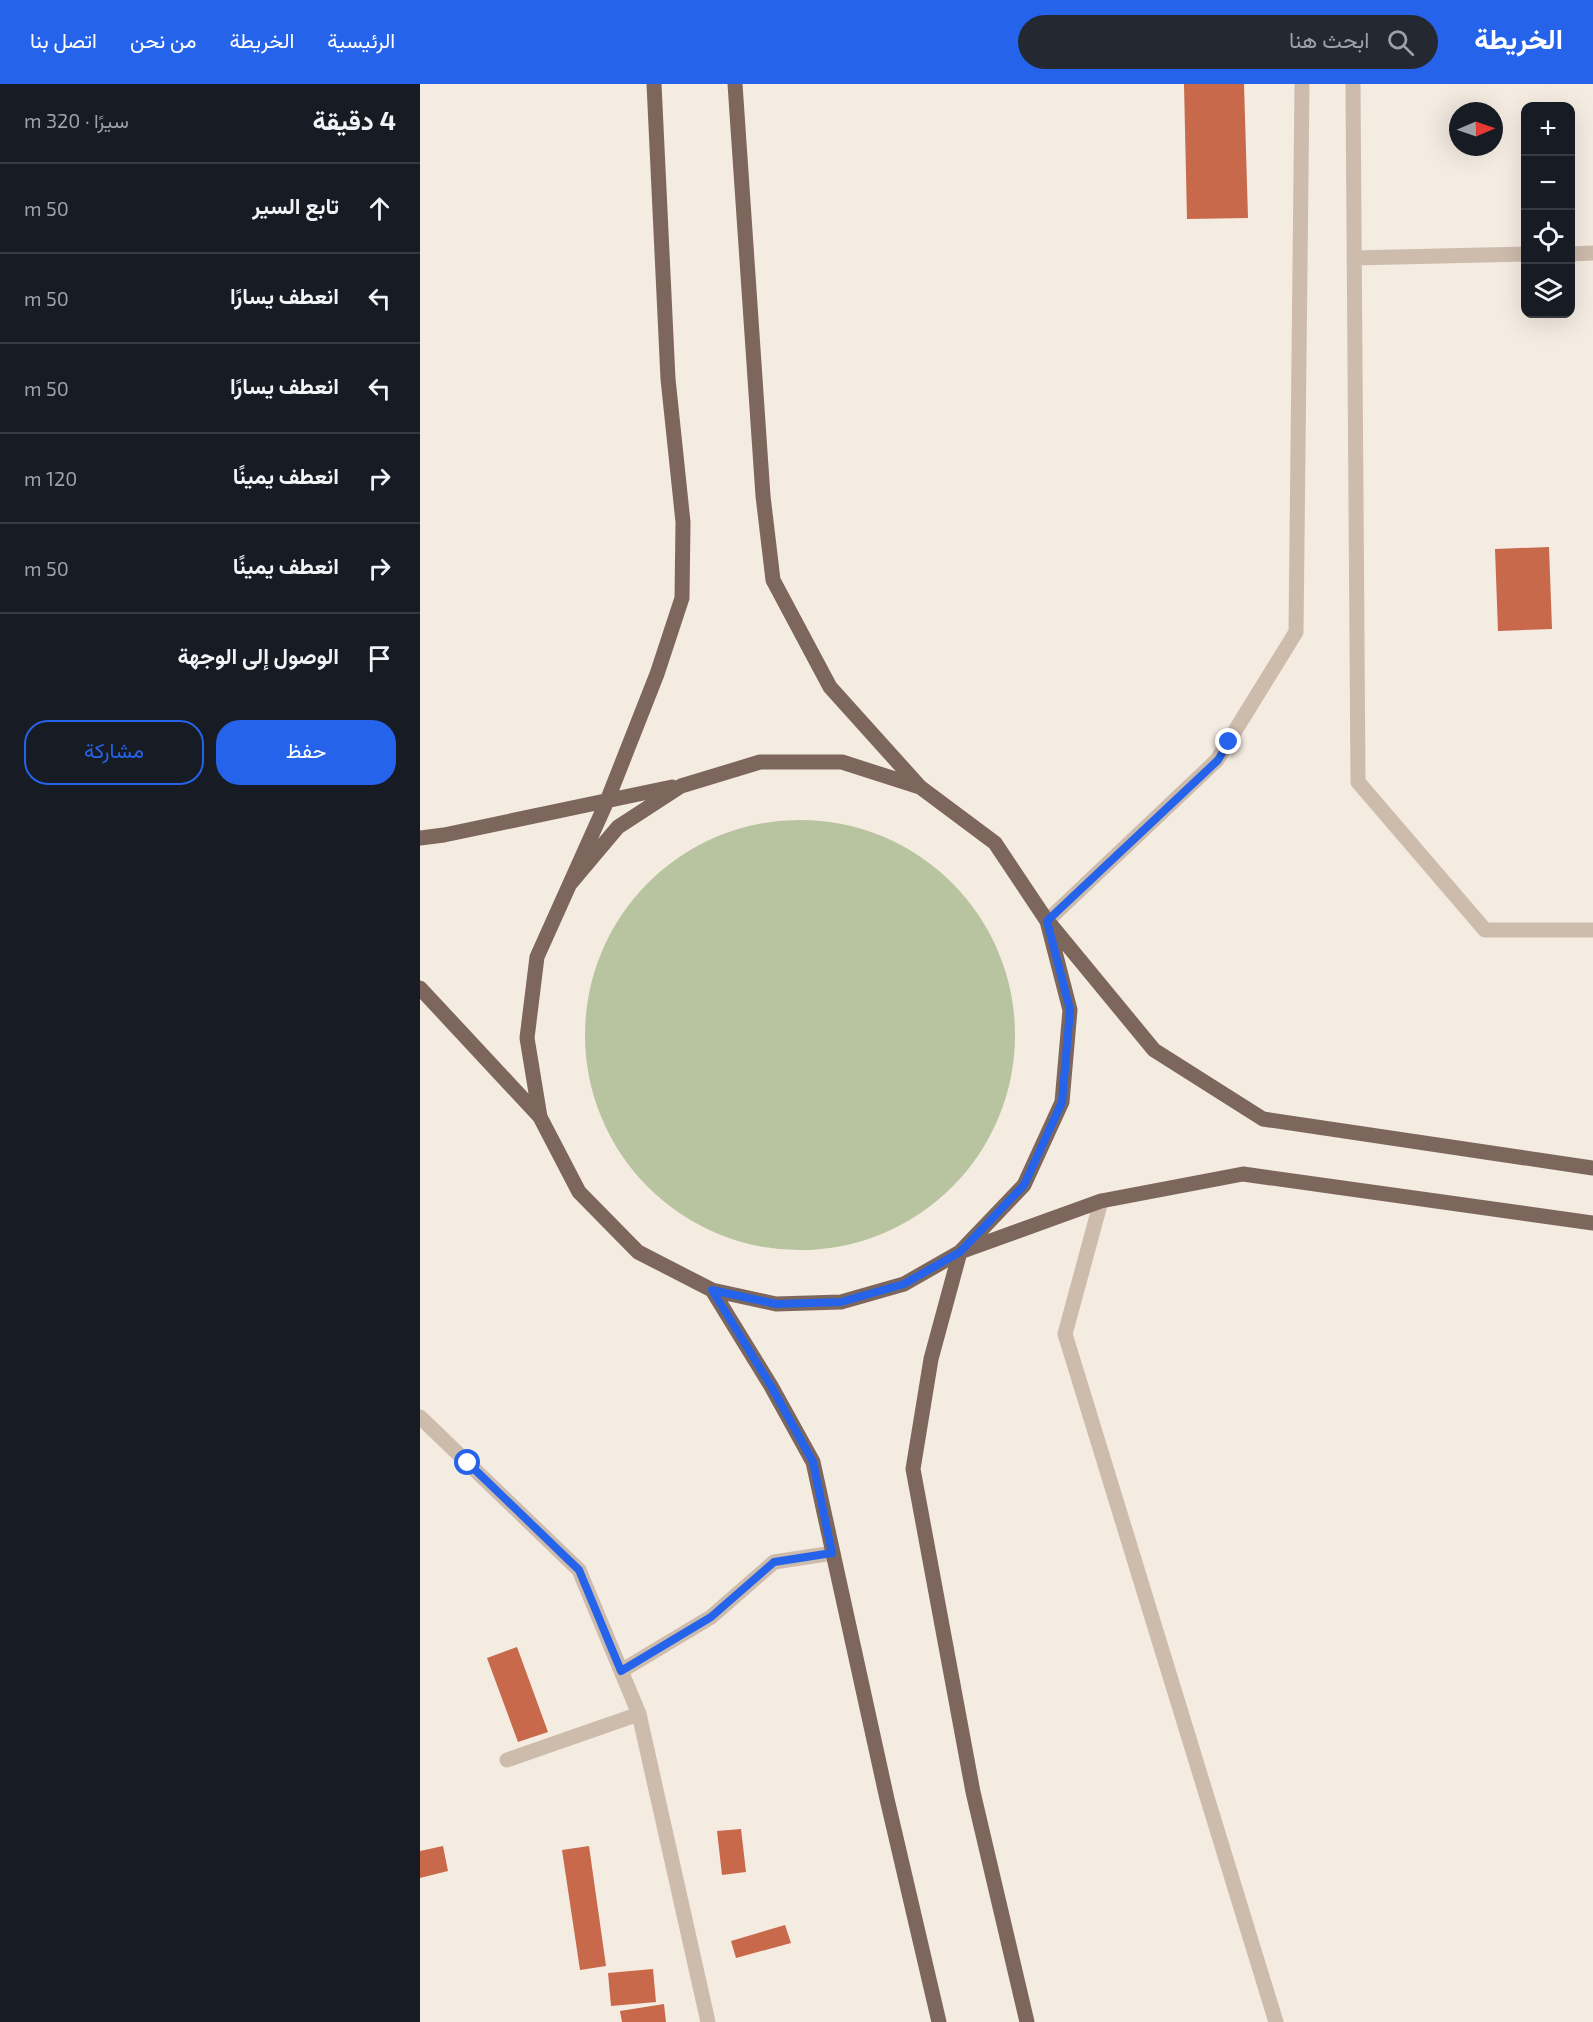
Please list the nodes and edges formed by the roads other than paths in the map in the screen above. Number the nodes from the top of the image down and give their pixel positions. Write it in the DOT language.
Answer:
graph roads {
  1 [pos="654,84"];
  2 [pos="1302,84"];
  3 [pos="1353,84"];
  4 [pos="738,85"];
  5 [pos="1593,253"];
  6 [pos="1521,254"];
  7 [pos="1575,254"];
  8 [pos="1354,258"];
  9 [pos="681,786"];
  10 [pos="920,787"];
  11 [pos="607,801"];
  12 [pos="420,838"];
  13 [pos="570,884"];
  14 [pos="1047,921"];
  15 [pos="1593,930"];
  16 [pos="420,988"];
  17 [pos="540,1118"];
  18 [pos="1593,1168"];
  19 [pos="1101,1201"];
  20 [pos="1593,1222"];
  21 [pos="960,1252"];
  22 [pos="712,1290"];
  23 [pos="420,1416"];
  24 [pos="832,1553"];
  25 [pos="621,1671"];
  26 [pos="639,1714"];
  27 [pos="507,1760"];
  28 [pos="708,2022"];
  29 [pos="939,2022"];
  30 [pos="1028,2022"];
  31 [pos="1276,2022"];
  1 -- 11 [label="main road"];
  2 -- 14 [label="street"];
  3 -- 8 [label="street"];
  4 -- 10 [label="main road"];
  5 -- 7 [label="street"];
  6 -- 8 [label="street"];
  8 -- 15 [label="street"];
  9 -- 10 [label="main road"];
  9 -- 11 [label="main road"];
  9 -- 13 [label="main road"];
  10 -- 14 [label="main road"];
  11 -- 12 [label="main road"];
  11 -- 13 [label="main road"];
  13 -- 17 [label="main road"];
  14 -- 18 [label="main road"];
  14 -- 21 [label="main road"];
  16 -- 17 [label="main road"];
  17 -- 22 [label="main road"];
  19 -- 20 [label="main road"];
  19 -- 21 [label="main road"];
  19 -- 31 [label="street"];
  21 -- 22 [label="main road"];
  21 -- 30 [label="main road"];
  22 -- 24 [label="main road"];
  23 -- 25 [label="street"];
  24 -- 25 [label="street"];
  24 -- 29 [label="main road"];
  25 -- 26 [label="street"];
  26 -- 27 [label="street"];
  26 -- 28 [label="street"];
}
